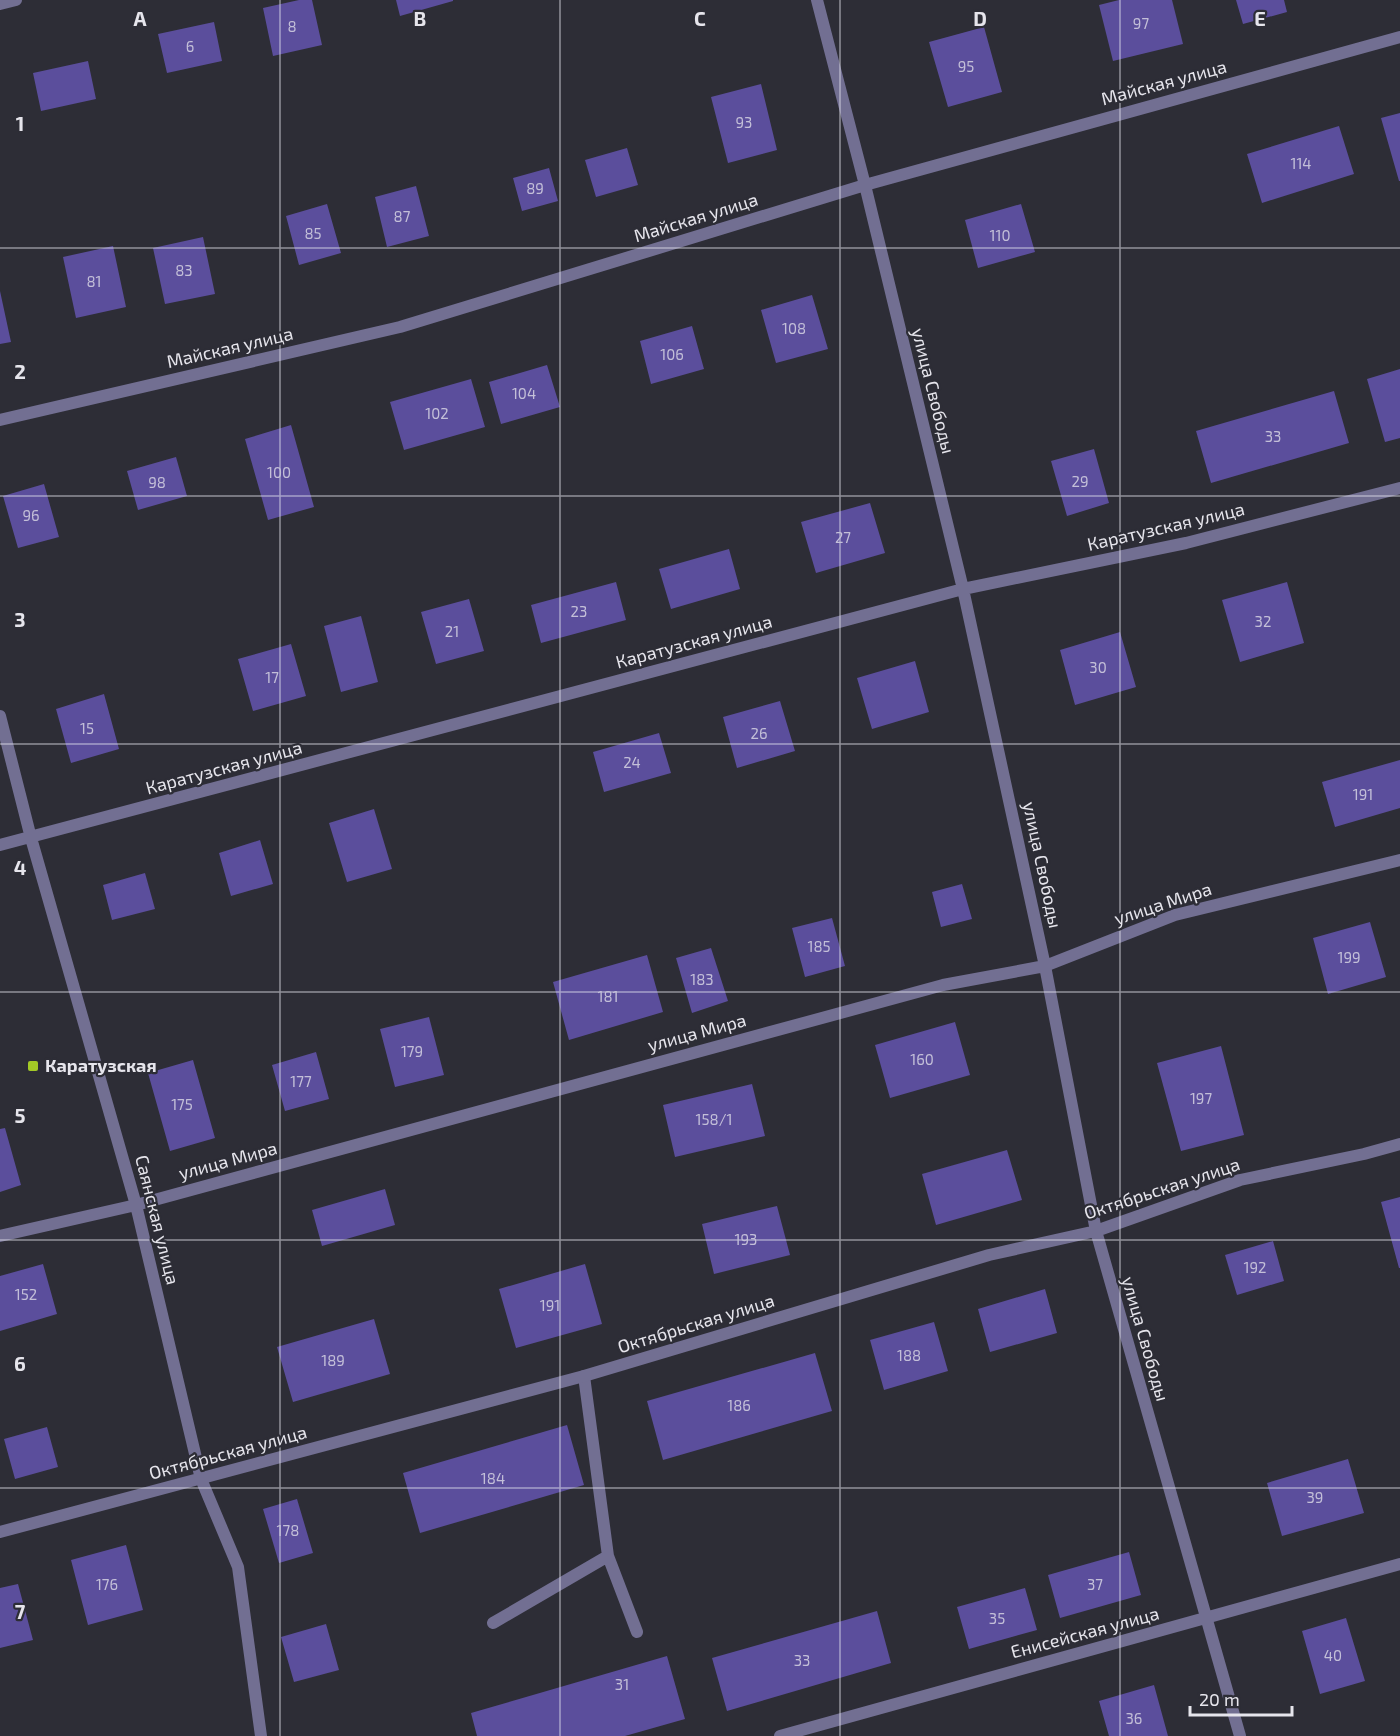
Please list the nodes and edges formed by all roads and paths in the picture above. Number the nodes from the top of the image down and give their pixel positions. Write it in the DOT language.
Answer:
graph roads {
  1 [pos="16,0"];
  2 [pos="817,0"];
  3 [pos="0,4"];
  4 [pos="1400,37"];
  5 [pos="865,185"];
  6 [pos="0,420"];
  7 [pos="1400,488"];
  8 [pos="963,589"];
  9 [pos="0,716"];
  10 [pos="32,838"];
  11 [pos="0,845"];
  12 [pos="1400,860"];
  13 [pos="1045,966"];
  14 [pos="1400,1144"];
  15 [pos="136,1205"];
  16 [pos="1096,1231"];
  17 [pos="0,1236"];
  18 [pos="584,1376"];
  19 [pos="201,1479"];
  20 [pos="0,1532"];
  21 [pos="608,1556"];
  22 [pos="1400,1564"];
  23 [pos="1206,1619"];
  24 [pos="493,1623"];
  25 [pos="637,1632"];
  26 [pos="261,1736"];
  27 [pos="780,1736"];
  28 [pos="1240,1736"];
  1 -- 3 [label="street"];
  2 -- 5 [label="street, улица Свободы"];
  4 -- 5 [label="street, Майская улица"];
  5 -- 6 [label="street, Майская улица"];
  5 -- 8 [label="street, улица Свободы"];
  7 -- 8 [label="street, Каратузская улица"];
  8 -- 10 [label="street, Каратузская улица"];
  8 -- 13 [label="street, улица Свободы"];
  9 -- 10 [label="street, Саянская улица"];
  10 -- 11 [label="street, Каратузская улица"];
  10 -- 15 [label="street, Саянская улица"];
  12 -- 13 [label="street, улица Мира"];
  13 -- 15 [label="street, улица Мира"];
  13 -- 16 [label="street, улица Свободы"];
  14 -- 16 [label="street, Октябрьская улица"];
  15 -- 17 [label="street, улица Мира"];
  15 -- 19 [label="street, Саянская улица"];
  16 -- 18 [label="street, Октябрьская улица"];
  16 -- 23 [label="street, улица Свободы"];
  18 -- 19 [label="street, Октябрьская улица"];
  18 -- 21 [label="street"];
  19 -- 20 [label="street, Октябрьская улица"];
  19 -- 26 [label="street, Саянская улица"];
  21 -- 24 [label="street"];
  21 -- 25 [label="street"];
  22 -- 23 [label="street, Енисейская улица"];
  23 -- 27 [label="street, Енисейская улица"];
  23 -- 28 [label="street, улица Свободы"];
}
